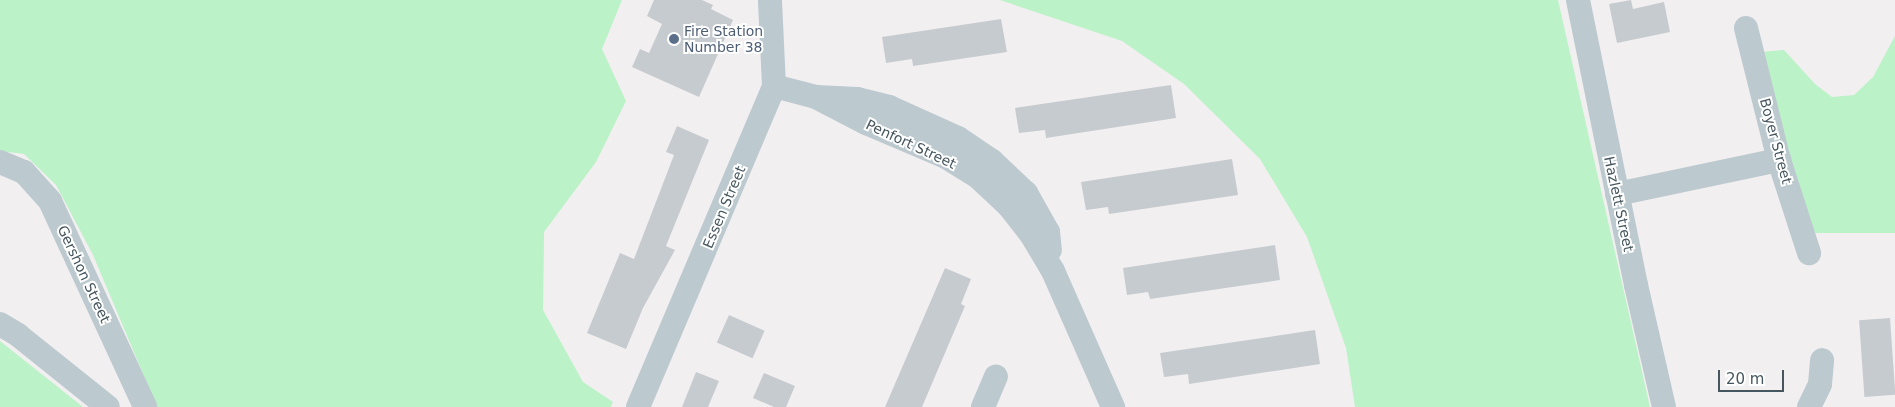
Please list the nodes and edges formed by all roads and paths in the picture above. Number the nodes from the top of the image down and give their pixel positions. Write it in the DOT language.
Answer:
graph roads {
  1 [pos="770,0"];
  2 [pos="1578,0"];
  3 [pos="1746,28"];
  4 [pos="774,86"];
  5 [pos="1780,160"];
  6 [pos="0,162"];
  7 [pos="1617,194"];
  8 [pos="1809,253"];
  9 [pos="0,324"];
  10 [pos="1822,360"];
  11 [pos="996,377"];
  12 [pos="108,407"];
  13 [pos="145,407"];
  14 [pos="638,407"];
  15 [pos="983,407"];
  16 [pos="1113,407"];
  17 [pos="1664,407"];
  18 [pos="1808,407"];
  1 -- 4 [label="street, Essen Street"];
  2 -- 7 [label="street, Hazlett Street"];
  3 -- 5 [label="street, Boyer Street"];
  4 -- 14 [label="street, Essen Street"];
  4 -- 16 [label="street, Penfort Street"];
  5 -- 7 [label="street"];
  5 -- 8 [label="street, Boyer Street"];
  6 -- 13 [label="street, Gershon Street"];
  7 -- 17 [label="street, Hazlett Street"];
  9 -- 12 [label="street"];
  10 -- 18 [label="street"];
  11 -- 15 [label="street"];
}
